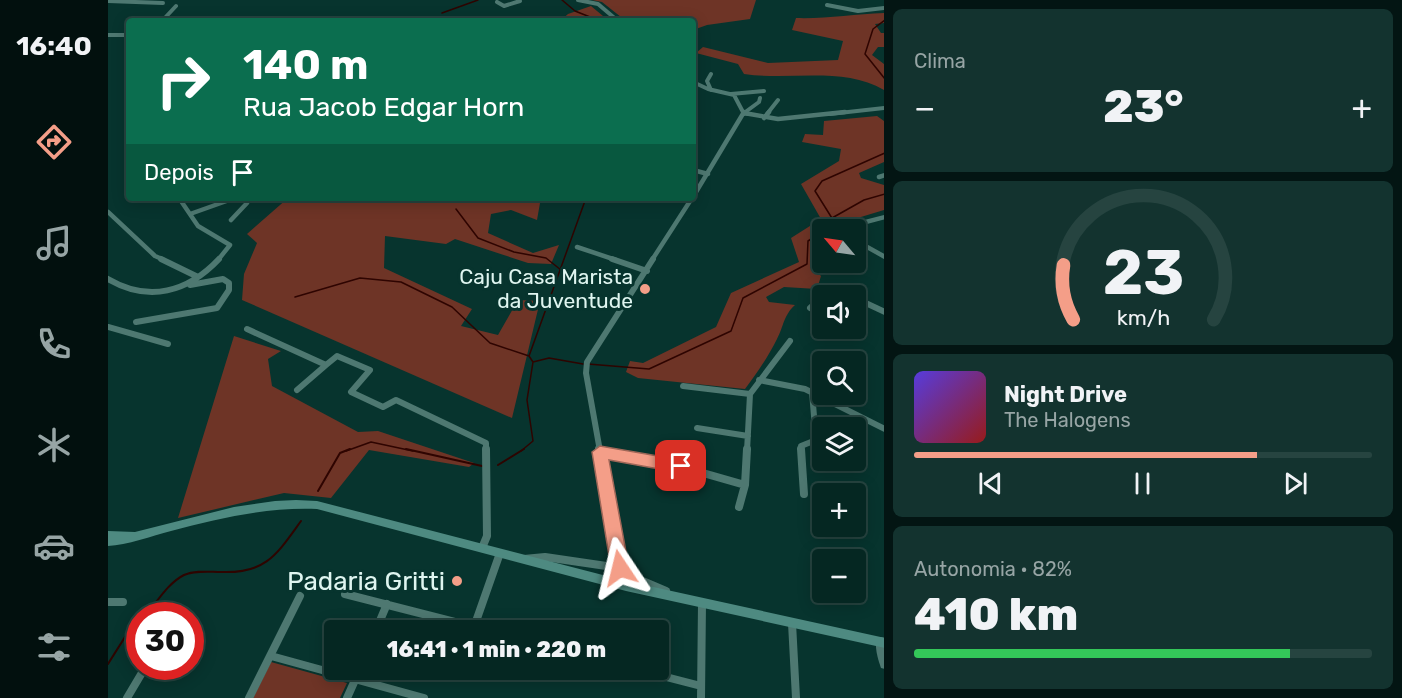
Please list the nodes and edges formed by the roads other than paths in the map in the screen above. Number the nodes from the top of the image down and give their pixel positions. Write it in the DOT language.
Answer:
graph roads {
  1 [pos="518,0"];
  2 [pos="578,0"];
  3 [pos="140,1"];
  4 [pos="108,2"];
  5 [pos="498,2"];
  6 [pos="163,3"];
  7 [pos="827,5"];
  8 [pos="176,6"];
  9 [pos="884,8"];
  10 [pos="165,18"];
  11 [pos="614,18"];
  12 [pos="108,35"];
  13 [pos="126,35"];
  14 [pos="711,75"];
  15 [pos="696,84"];
  16 [pos="711,90"];
  17 [pos="764,92"];
  18 [pos="731,94"];
  19 [pos="760,98"];
  20 [pos="778,99"];
  21 [pos="884,108"];
  22 [pos="744,113"];
  23 [pos="764,118"];
  24 [pos="696,171"];
  25 [pos="708,174"];
  26 [pos="696,193"];
  27 [pos="181,201"];
  28 [pos="227,201"];
  29 [pos="245,201"];
  30 [pos="691,201"];
  31 [pos="108,212"];
  32 [pos="190,214"];
  33 [pos="884,217"];
  34 [pos="231,220"];
  35 [pos="866,222"];
  36 [pos="866,246"];
  37 [pos="577,247"];
  38 [pos="884,256"];
  39 [pos="647,271"];
  40 [pos="198,277"];
  41 [pos="108,279"];
  42 [pos="188,285"];
  43 [pos="866,303"];
  44 [pos="884,312"];
  45 [pos="136,322"];
  46 [pos="109,328"];
  47 [pos="248,328"];
  48 [pos="790,341"];
  49 [pos="168,344"];
  50 [pos="326,365"];
  51 [pos="759,380"];
  52 [pos="683,386"];
  53 [pos="297,390"];
  54 [pos="812,392"];
  55 [pos="750,394"];
  56 [pos="814,405"];
  57 [pos="838,405"];
  58 [pos="884,428"];
  59 [pos="697,429"];
  60 [pos="748,436"];
  61 [pos="600,452"];
  62 [pos="745,485"];
  63 [pos="804,494"];
  64 [pos="739,507"];
  65 [pos="113,538"];
  66 [pos="482,548"];
  67 [pos="108,549"];
  68 [pos="500,553"];
  69 [pos="521,559"];
  70 [pos="620,568"];
  71 [pos="345,594"];
  72 [pos="300,596"];
  73 [pos="676,597"];
  74 [pos="108,602"];
  75 [pos="123,602"];
  76 [pos="702,603"];
  77 [pos="387,604"];
  78 [pos="380,620"];
  79 [pos="448,620"];
  80 [pos="476,620"];
  81 [pos="792,623"];
  82 [pos="883,642"];
  83 [pos="271,657"];
  84 [pos="324,667"];
  85 [pos="669,678"];
  86 [pos="138,680"];
  87 [pos="355,680"];
  88 [pos="376,680"];
  89 [pos="702,686"];
  90 [pos="127,698"];
  91 [pos="249,698"];
  92 [pos="347,698"];
  93 [pos="424,698"];
  94 [pos="701,698"];
  95 [pos="796,698"];
  1 -- 5 [label="street"];
  2 -- 11 [label="street"];
  3 -- 4 [label="street"];
  3 -- 6 [label="street"];
  7 -- 9 [label="street"];
  8 -- 10 [label="street"];
  12 -- 13 [label="street"];
  14 -- 16 [label="street"];
  15 -- 16 [label="street"];
  16 -- 18 [label="street"];
  17 -- 18 [label="street"];
  18 -- 22 [label="street"];
  19 -- 22 [label="street"];
  20 -- 23 [label="street"];
  21 -- 23 [label="street"];
  22 -- 23 [label="street"];
  22 -- 25 [label="street"];
  24 -- 25 [label="street"];
  25 -- 26 [label="street"];
  27 -- 32 [label="street"];
  28 -- 32 [label="street"];
  29 -- 34 [label="street"];
  30 -- 39 [label="street"];
  31 -- 40 [label="street"];
  32 -- 40 [label="street"];
  33 -- 35 [label="street"];
  36 -- 38 [label="street"];
  37 -- 39 [label="street"];
  39 -- 61 [label="street"];
  40 -- 42 [label="street"];
  41 -- 42 [label="street"];
  42 -- 45 [label="street"];
  43 -- 44 [label="street"];
  46 -- 49 [label="street"];
  47 -- 50 [label="street"];
  48 -- 51 [label="street"];
  50 -- 53 [label="street"];
  50 -- 66 [label="street"];
  51 -- 54 [label="street"];
  51 -- 55 [label="street"];
  52 -- 55 [label="street"];
  55 -- 60 [label="street"];
  56 -- 63 [label="street"];
  57 -- 58 [label="street"];
  59 -- 60 [label="street"];
  60 -- 62 [label="street"];
  61 -- 62 [label="street"];
  61 -- 70 [label="street"];
  62 -- 64 [label="street"];
  65 -- 66 [label="main road"];
  65 -- 67 [label="main road"];
  66 -- 68 [label="main road"];
  68 -- 69 [label="main road"];
  68 -- 80 [label="street"];
  69 -- 70 [label="street"];
  69 -- 73 [label="main road"];
  70 -- 73 [label="street"];
  71 -- 77 [label="street"];
  72 -- 83 [label="street"];
  73 -- 76 [label="main road"];
  74 -- 75 [label="street"];
  76 -- 81 [label="main road"];
  76 -- 89 [label="street"];
  77 -- 78 [label="street"];
  77 -- 79 [label="street"];
  81 -- 82 [label="main road"];
  81 -- 95 [label="street"];
  83 -- 84 [label="street"];
  83 -- 91 [label="street"];
  85 -- 89 [label="street"];
  86 -- 90 [label="street"];
  87 -- 92 [label="street"];
  88 -- 93 [label="street"];
  89 -- 94 [label="street"];
}
